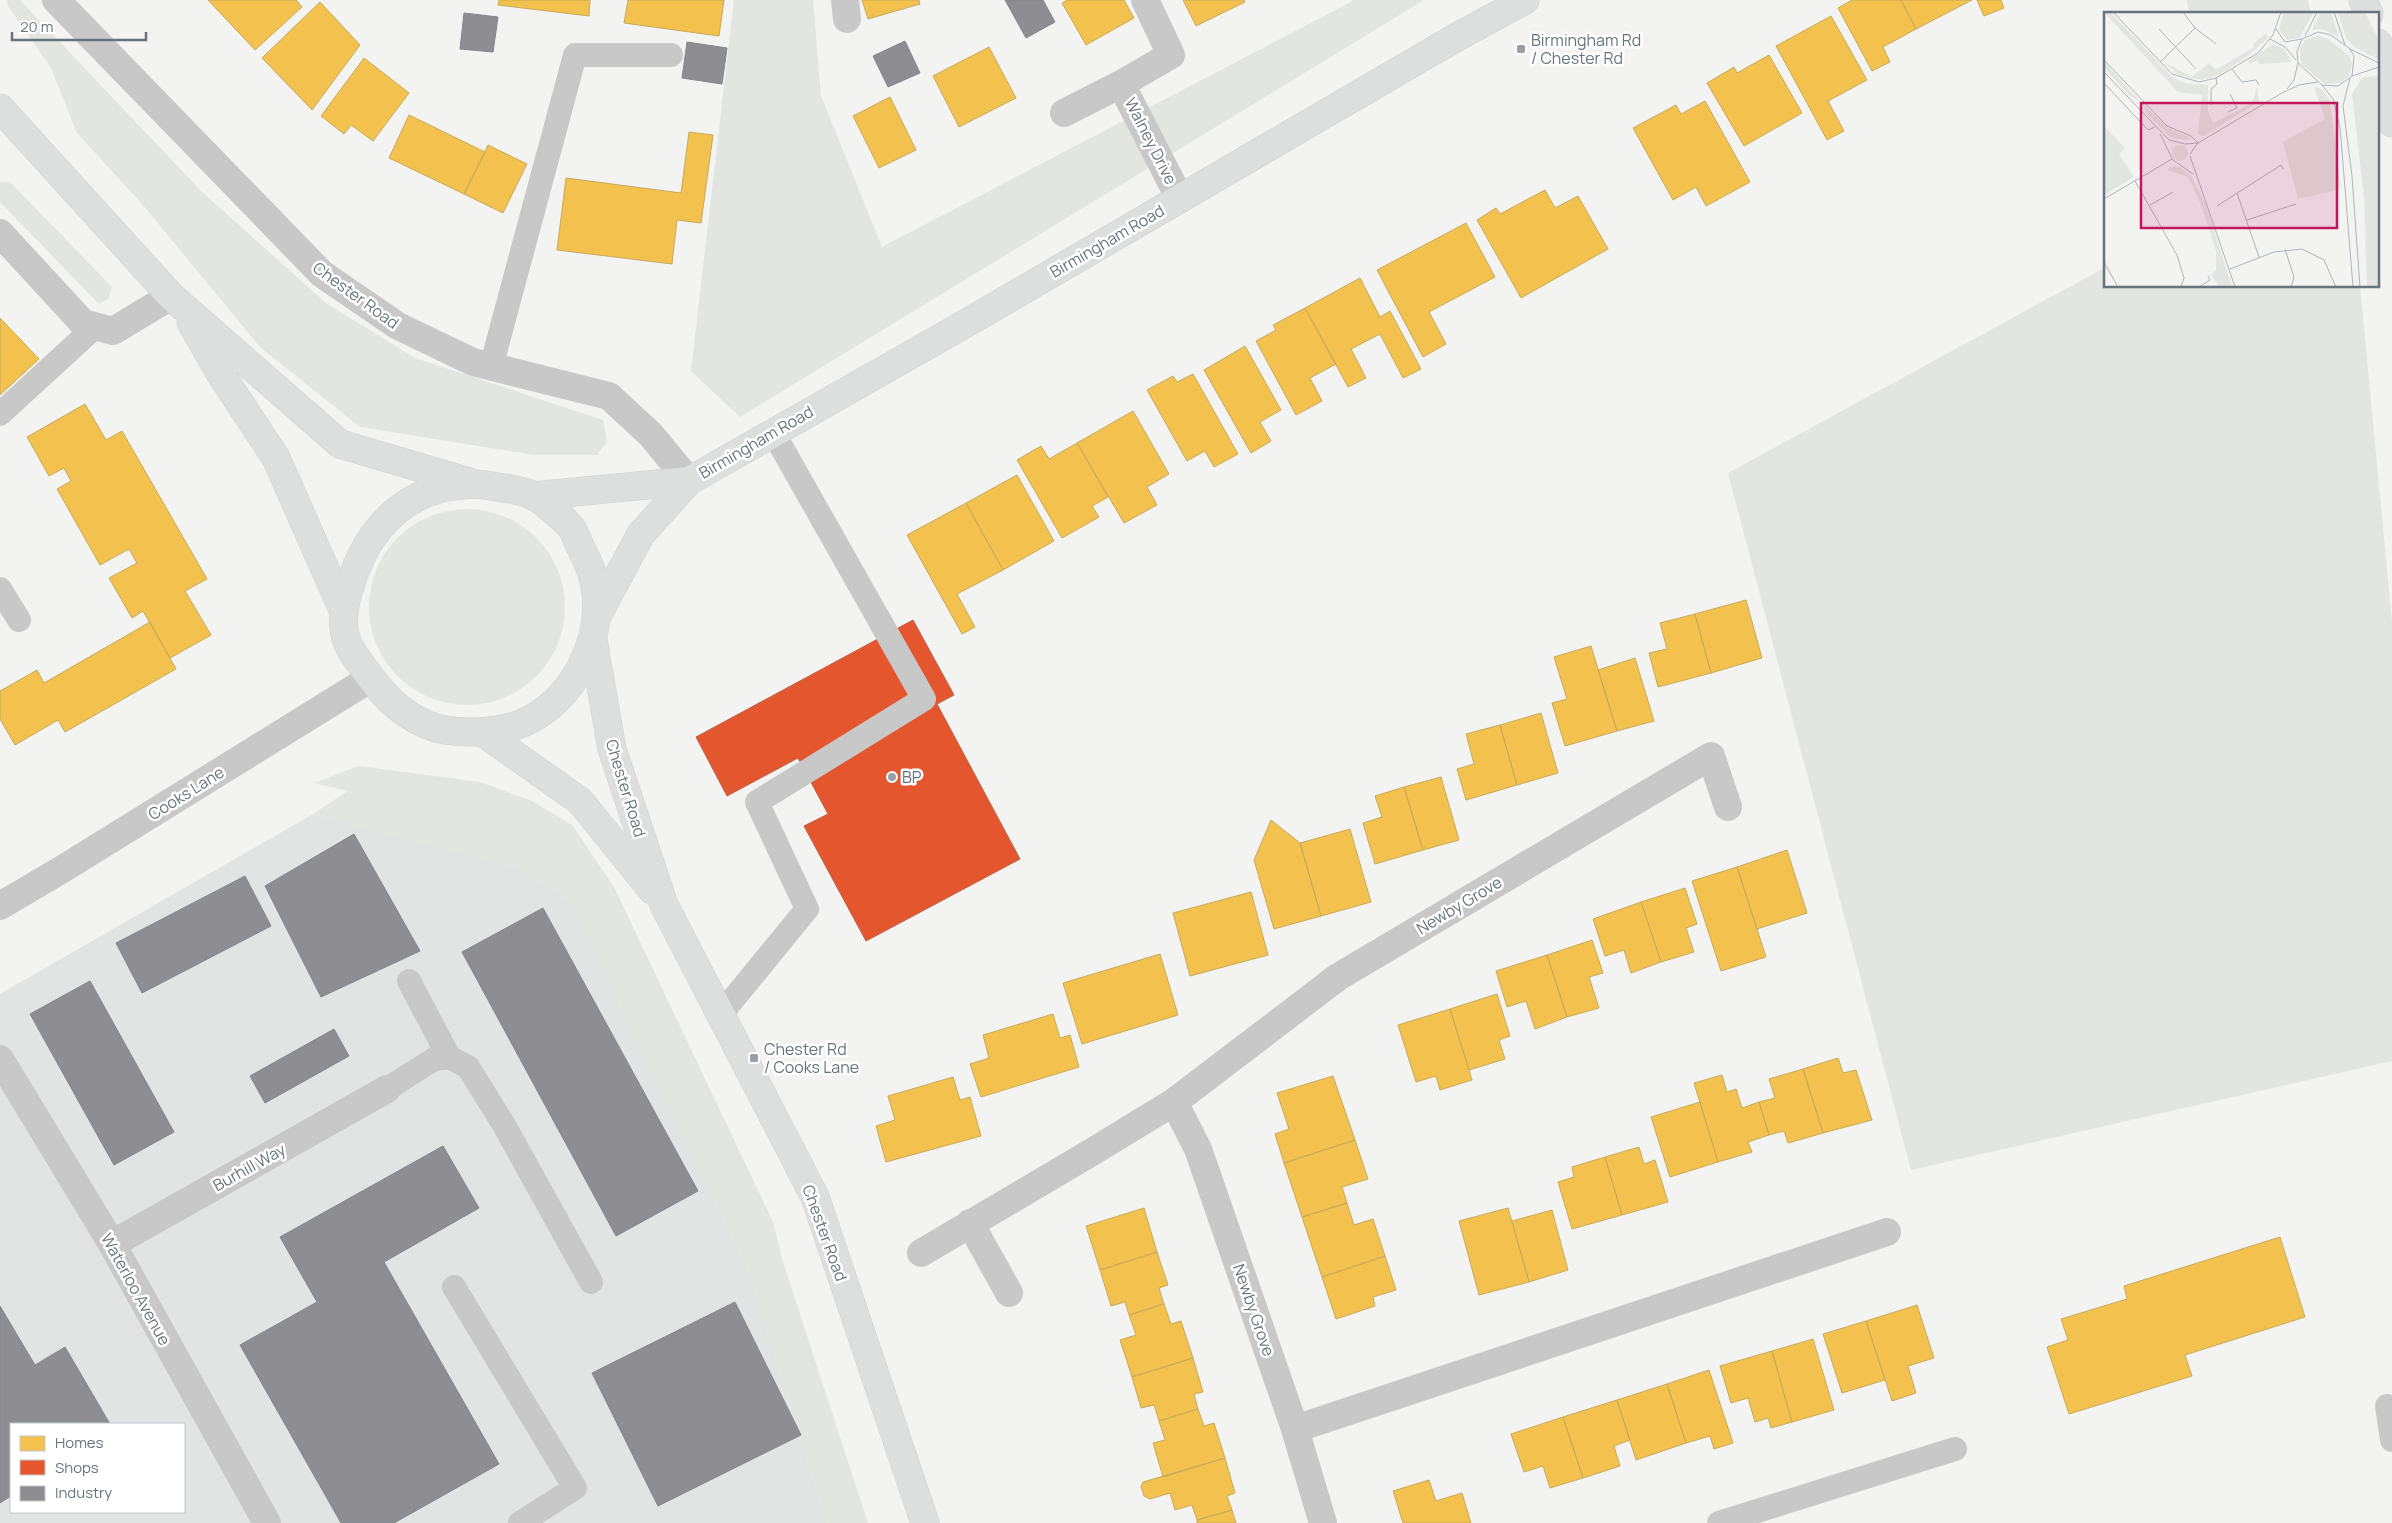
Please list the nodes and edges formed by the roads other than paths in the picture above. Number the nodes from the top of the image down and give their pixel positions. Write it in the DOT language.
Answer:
graph roads {
  1 [pos="56,0"];
  2 [pos="1145,0"];
  3 [pos="1525,0"];
  4 [pos="2364,0"];
  5 [pos="2368,12"];
  6 [pos="2380,54"];
  7 [pos="670,55"];
  8 [pos="1121,84"];
  9 [pos="0,108"];
  10 [pos="1064,113"];
  11 [pos="2392,123"];
  12 [pos="1180,199"];
  13 [pos="0,233"];
  14 [pos="176,299"];
  15 [pos="96,326"];
  16 [pos="492,367"];
  17 [pos="0,414"];
  18 [pos="774,432"];
  19 [pos="689,481"];
  20 [pos="478,484"];
  21 [pos="533,496"];
  22 [pos="0,590"];
  23 [pos="342,610"];
  24 [pos="19,620"];
  25 [pos="595,628"];
  26 [pos="371,678"];
  27 [pos="482,732"];
  28 [pos="1728,807"];
  29 [pos="664,905"];
  30 [pos="0,906"];
  31 [pos="409,981"];
  32 [pos="721,1014"];
  33 [pos="449,1057"];
  34 [pos="0,1059"];
  35 [pos="387,1089"];
  36 [pos="1174,1102"];
  37 [pos="970,1222"];
  38 [pos="1887,1232"];
  39 [pos="112,1244"];
  40 [pos="921,1253"];
  41 [pos="591,1282"];
  42 [pos="454,1287"];
  43 [pos="1009,1293"];
  44 [pos="2388,1406"];
  45 [pos="1295,1429"];
  46 [pos="2392,1440"];
  47 [pos="1955,1449"];
  48 [pos="267,1523"];
  49 [pos="520,1523"];
  50 [pos="925,1523"];
  51 [pos="1323,1523"];
  52 [pos="1719,1523"];
  1 -- 16 [label="street, Chester Road"];
  2 -- 8 [label="street, Walney Drive"];
  3 -- 12 [label="main road, Birmingham Road"];
  4 -- 5 [label="main road"];
  6 -- 11 [label="main road"];
  7 -- 16 [label="lane"];
  8 -- 10 [label="street, Walney Drive"];
  8 -- 12 [label="street, Walney Drive"];
  9 -- 14 [label="main road"];
  12 -- 18 [label="main road, Birmingham Road"];
  13 -- 15 [label="street"];
  14 -- 15 [label="street"];
  14 -- 20 [label="main road"];
  14 -- 23 [label="main road"];
  15 -- 17 [label="lane"];
  16 -- 19 [label="street, Chester Road"];
  18 -- 19 [label="main road, Birmingham Road"];
  18 -- 32 [label="lane"];
  19 -- 21 [label="main road, Birmingham Road"];
  19 -- 25 [label="main road, Birmingham Road"];
  20 -- 21 [label="main road"];
  20 -- 23 [label="main road"];
  21 -- 25 [label="main road, Chester Road"];
  22 -- 24 [label="lane"];
  23 -- 26 [label="main road, Birmingham Road"];
  25 -- 27 [label="main road, Birmingham Road"];
  25 -- 29 [label="main road, Chester Road"];
  26 -- 27 [label="main road, Birmingham Road"];
  26 -- 30 [label="street, Cooks Lane"];
  27 -- 29 [label="main road, Chester Road"];
  28 -- 36 [label="street, Newby Grove"];
  29 -- 32 [label="main road, Chester Road"];
  31 -- 33 [label="lane"];
  32 -- 50 [label="main road, Chester Road"];
  33 -- 35 [label="lane"];
  33 -- 41 [label="lane"];
  34 -- 39 [label="street, Waterloo Avenue"];
  35 -- 39 [label="street, Burhill Way"];
  36 -- 37 [label="street, Newby Grove"];
  36 -- 45 [label="street, Newby Grove"];
  37 -- 40 [label="street, Newby Grove"];
  37 -- 43 [label="street"];
  38 -- 45 [label="street"];
  39 -- 48 [label="street, Waterloo Avenue"];
  42 -- 49 [label="lane"];
  44 -- 46 [label="lane"];
  45 -- 51 [label="street, Newby Grove"];
  47 -- 52 [label="lane"];
}
